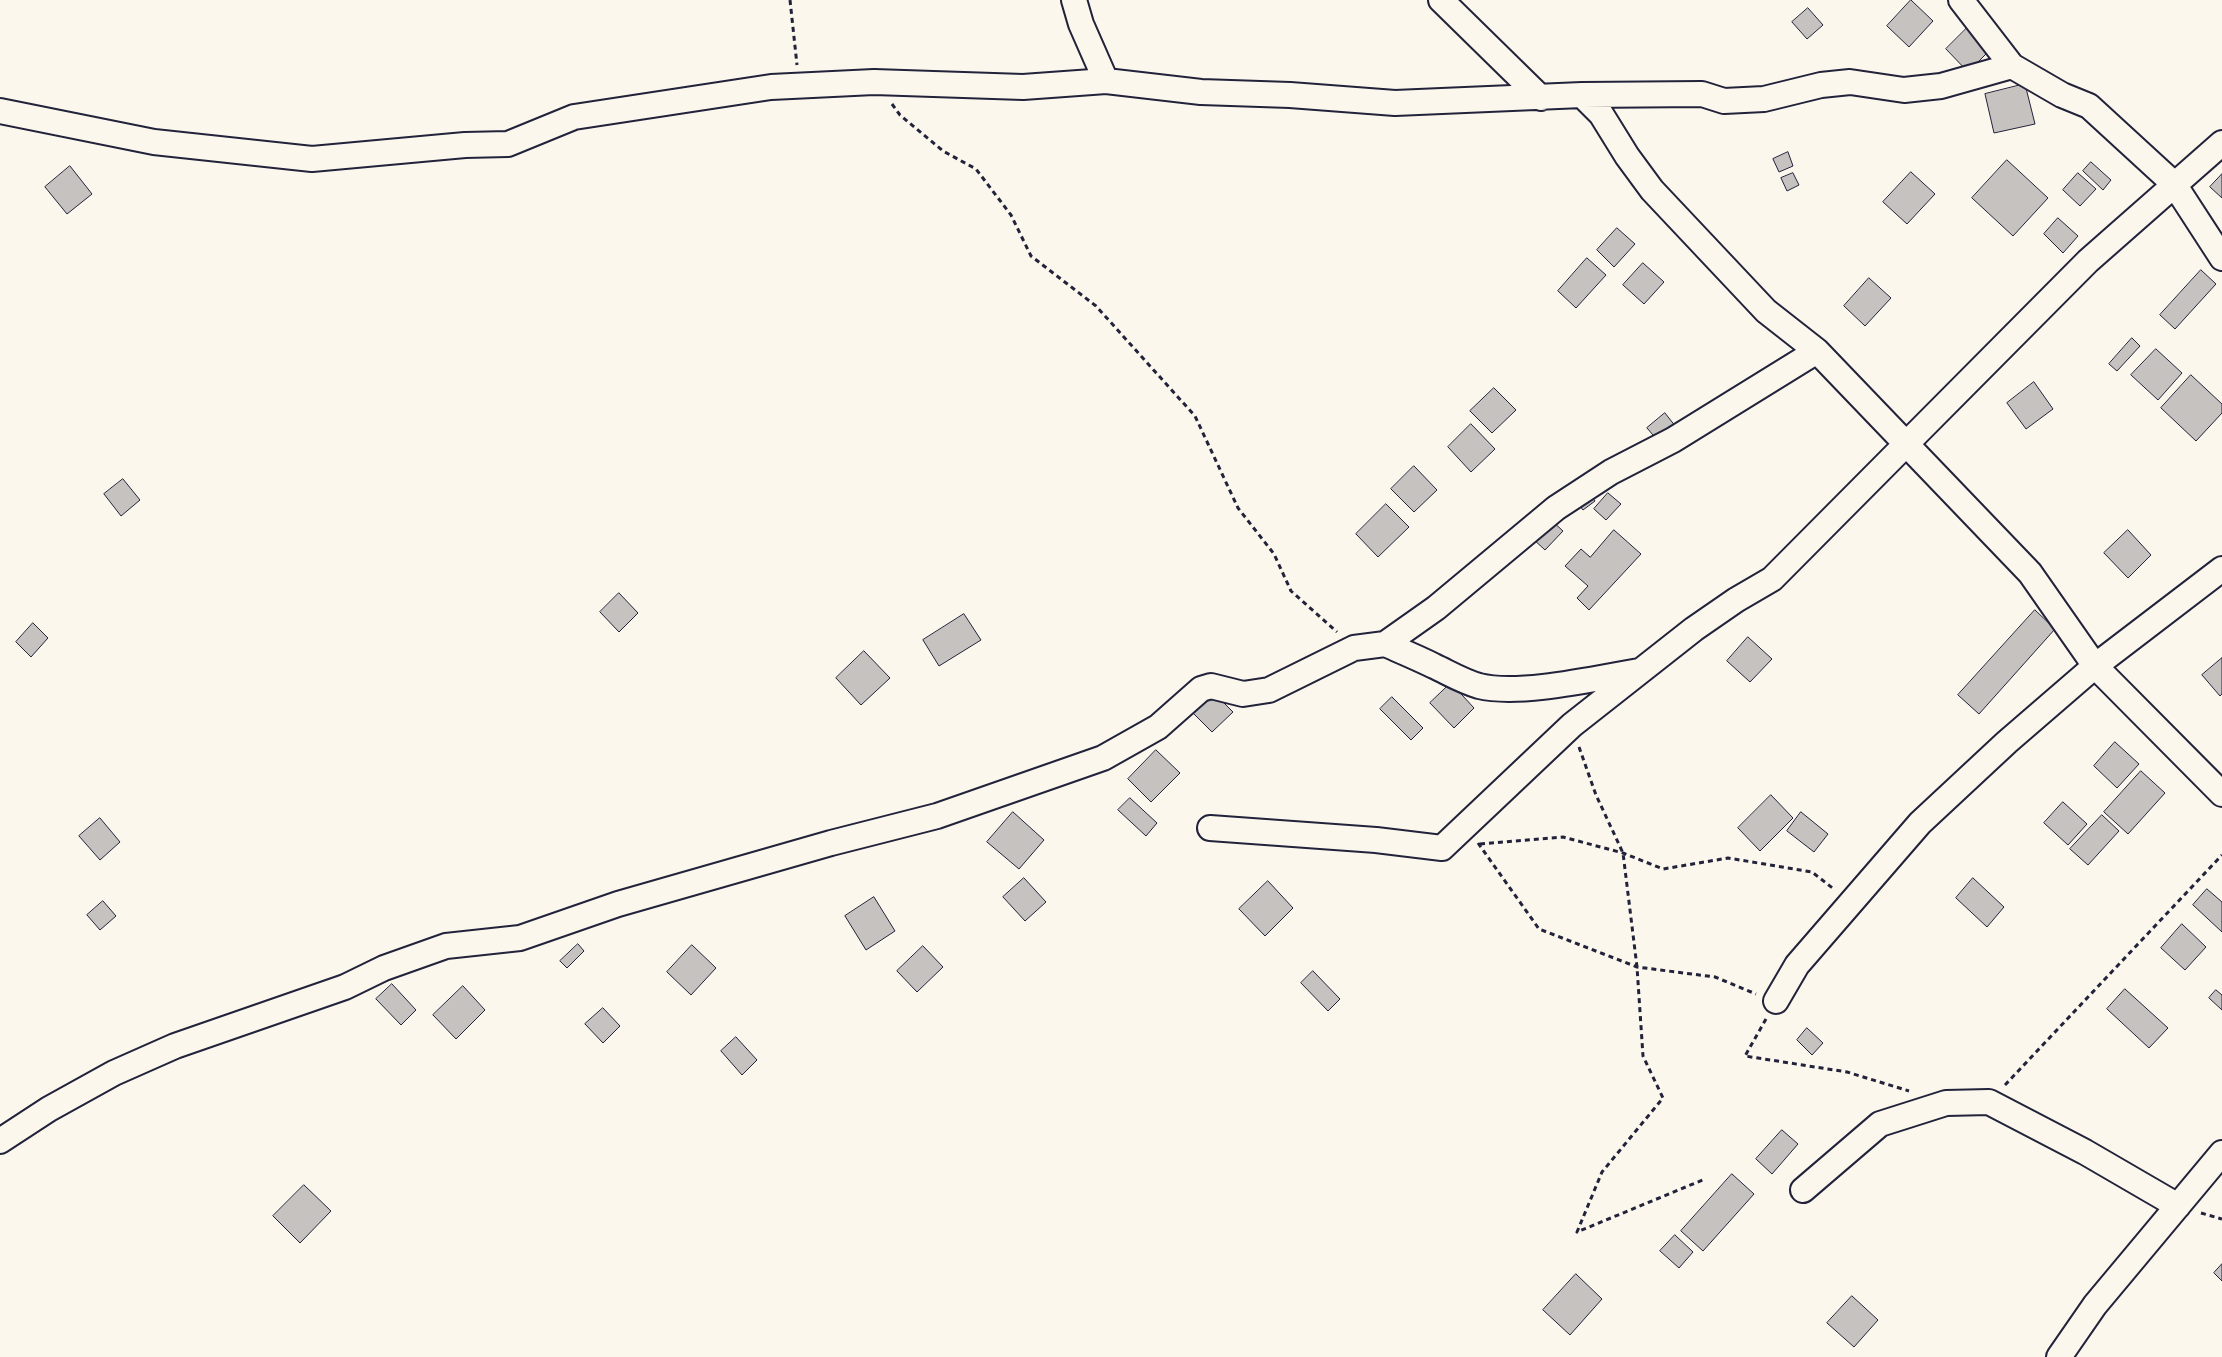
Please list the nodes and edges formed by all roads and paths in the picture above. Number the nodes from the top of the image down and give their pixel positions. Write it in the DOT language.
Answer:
graph roads {
  1 [pos="790,0"];
  2 [pos="1074,0"];
  3 [pos="1441,0"];
  4 [pos="1960,0"];
  5 [pos="2012,66"];
  6 [pos="1106,80"];
  7 [pos="877,82"];
  8 [pos="797,86"];
  9 [pos="1582,95"];
  10 [pos="1541,98"];
  11 [pos="0,111"];
  12 [pos="2222,143"];
  13 [pos="2174,184"];
  14 [pos="2222,258"];
  15 [pos="1817,350"];
  16 [pos="1905,443"];
  17 [pos="2222,569"];
  18 [pos="1385,644"];
  19 [pos="1354,648"];
  20 [pos="2094,666"];
  21 [pos="1643,670"];
  22 [pos="1572,725"];
  23 [pos="2222,794"];
  24 [pos="1210,828"];
  25 [pos="1471,836"];
  26 [pos="1442,848"];
  27 [pos="1623,853"];
  28 [pos="2222,855"];
  29 [pos="1852,903"];
  30 [pos="1637,967"];
  31 [pos="1776,1001"];
  32 [pos="1910,1092"];
  33 [pos="1989,1102"];
  34 [pos="0,1141"];
  35 [pos="2222,1153"];
  36 [pos="1705,1179"];
  37 [pos="1803,1190"];
  38 [pos="2178,1206"];
  39 [pos="2058,1357"];
  1 -- 8 [label="path"];
  2 -- 6 [label="street"];
  3 -- 10 [label="street"];
  4 -- 5 [label="street"];
  5 -- 9 [label="street"];
  5 -- 13 [label="street"];
  6 -- 7 [label="street"];
  6 -- 10 [label="street"];
  7 -- 8 [label="street"];
  7 -- 19 [label="path"];
  8 -- 11 [label="street"];
  9 -- 10 [label="street"];
  9 -- 15 [label="street"];
  12 -- 13 [label="street"];
  13 -- 14 [label="street"];
  13 -- 16 [label="street"];
  15 -- 16 [label="street"];
  15 -- 18 [label="street"];
  16 -- 20 [label="street"];
  16 -- 21 [label="street"];
  17 -- 20 [label="street"];
  18 -- 19 [label="street"];
  18 -- 21 [label="street"];
  19 -- 34 [label="street"];
  20 -- 23 [label="street"];
  20 -- 29 [label="street"];
  21 -- 22 [label="street"];
  22 -- 25 [label="street"];
  22 -- 27 [label="path"];
  24 -- 26 [label="street"];
  25 -- 26 [label="street"];
  25 -- 26 [label="path"];
  25 -- 27 [label="path"];
  25 -- 30 [label="path"];
  27 -- 29 [label="path"];
  27 -- 30 [label="path"];
  28 -- 33 [label="path"];
  29 -- 31 [label="street"];
  30 -- 31 [label="path"];
  30 -- 36 [label="path"];
  31 -- 32 [label="path"];
  33 -- 37 [label="street"];
  33 -- 38 [label="street"];
  35 -- 38 [label="street"];
  38 -- 39 [label="street"];
}
